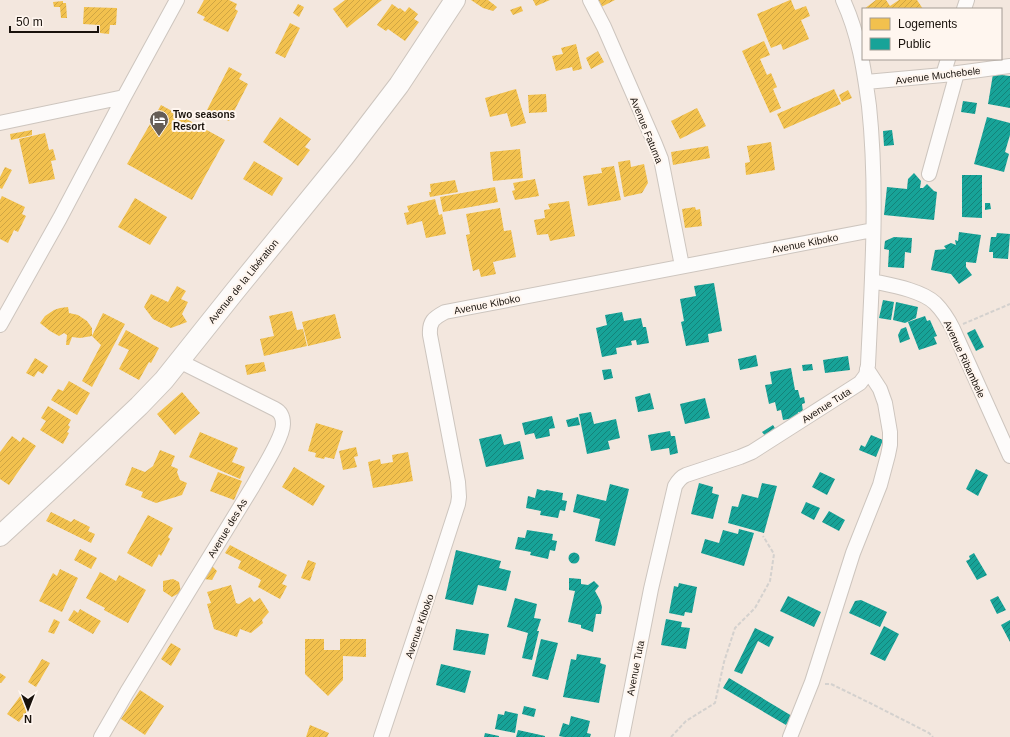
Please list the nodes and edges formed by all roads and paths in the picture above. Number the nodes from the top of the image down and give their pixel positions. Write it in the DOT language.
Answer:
graph roads {
  1 [pos="177,0"];
  2 [pos="455,0"];
  3 [pos="590,0"];
  4 [pos="843,0"];
  5 [pos="948,60"];
  6 [pos="1010,66"];
  7 [pos="957,73"];
  8 [pos="943,75"];
  9 [pos="866,82"];
  10 [pos="124,97"];
  11 [pos="0,123"];
  12 [pos="929,174"];
  13 [pos="873,230"];
  14 [pos="682,266"];
  15 [pos="872,280"];
  16 [pos="1010,304"];
  17 [pos="0,325"];
  18 [pos="953,328"];
  19 [pos="179,361"];
  20 [pos="867,369"];
  21 [pos="1010,456"];
  22 [pos="0,536"];
  23 [pos="763,536"];
  24 [pos="812,682"];
  25 [pos="101,737"];
  26 [pos="381,737"];
  27 [pos="622,737"];
  28 [pos="671,737"];
  29 [pos="790,737"];
  30 [pos="933,737"];
  1 -- 10 [label="street"];
  2 -- 19 [label="street, Avenue de la Libération"];
  3 -- 14 [label="street, Avenue Fatuma"];
  4 -- 9 [label="street, Avenue Tuta"];
  5 -- 8 [label="street"];
  6 -- 7 [label="street, Avenue Muchebele"];
  7 -- 8 [label="street, Avenue Muchebele"];
  7 -- 12 [label="street"];
  8 -- 9 [label="street, Avenue Muchebele"];
  9 -- 13 [label="street, Avenue Tuta"];
  10 -- 11 [label="street"];
  10 -- 17 [label="street"];
  13 -- 14 [label="street, Avenue Kiboko"];
  13 -- 15 [label="street, Avenue Tuta"];
  14 -- 26 [label="street, Avenue Kiboko"];
  15 -- 18 [label="street, Avenue Ribambele"];
  15 -- 20 [label="street, Avenue Tuta"];
  16 -- 18 [label="path"];
  18 -- 21 [label="street, Avenue Ribambele"];
  19 -- 22 [label="street, Avenue de la Libération"];
  19 -- 25 [label="street, Avenue des As"];
  20 -- 24 [label="street"];
  20 -- 27 [label="street, Avenue Tuta"];
  23 -- 28 [label="path"];
  24 -- 29 [label="street"];
  24 -- 30 [label="path"];
}
